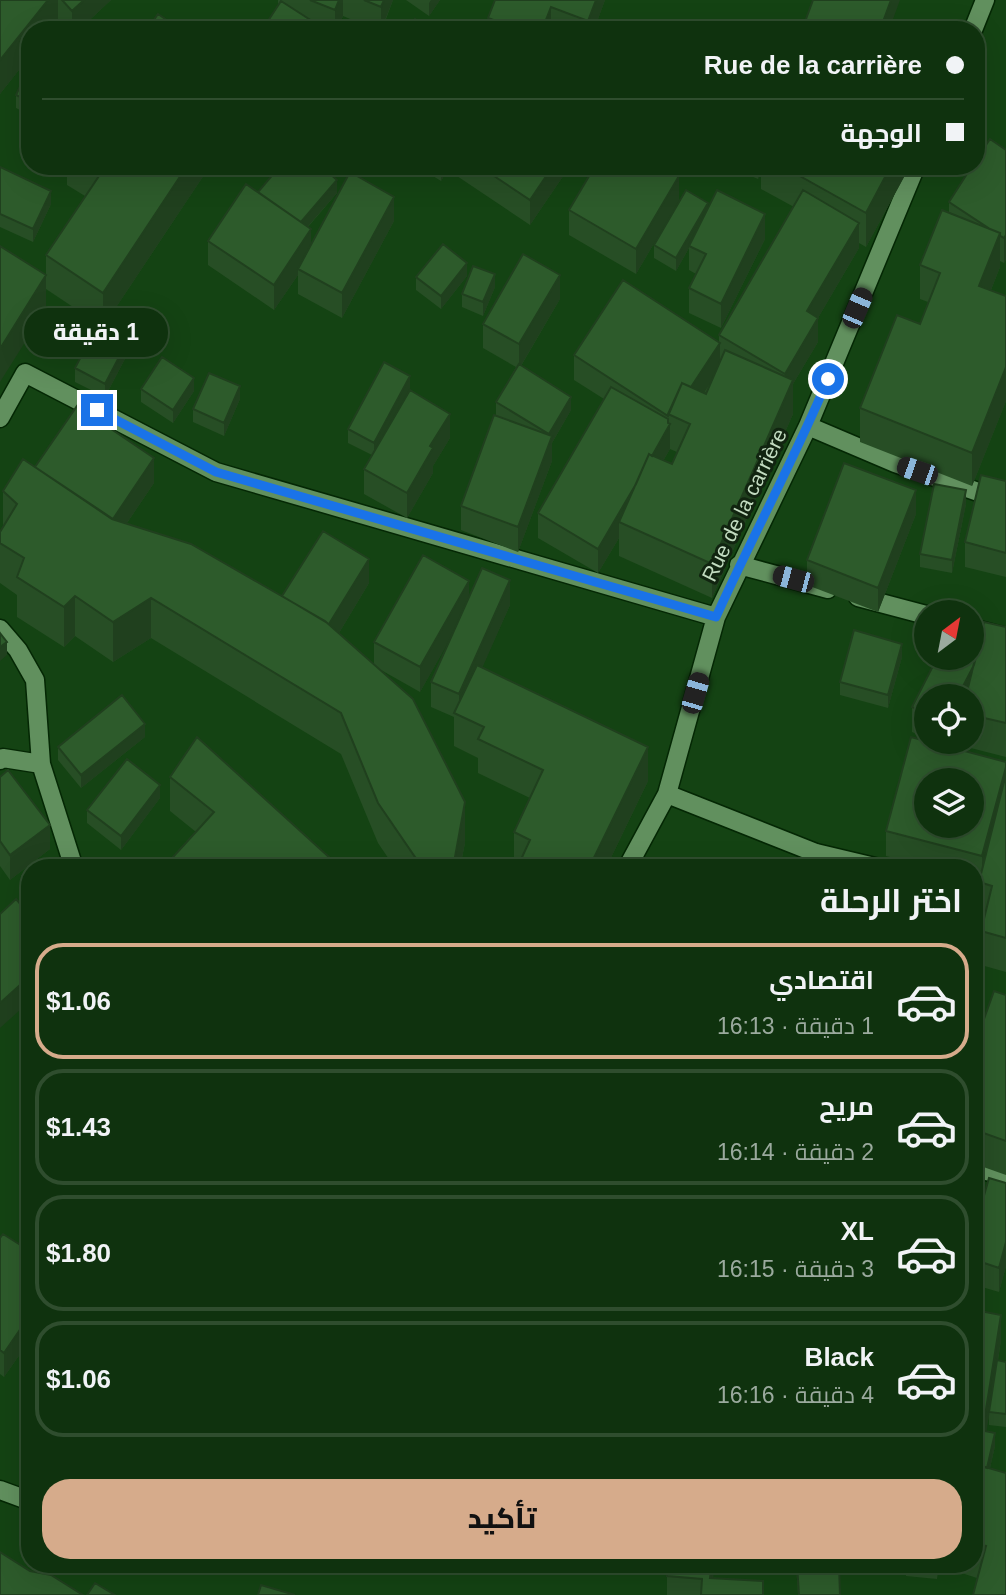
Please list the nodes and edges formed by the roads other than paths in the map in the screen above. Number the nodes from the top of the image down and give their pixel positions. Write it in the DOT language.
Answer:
graph roads {
  1 [pos="985,0"];
  2 [pos="977,21"];
  3 [pos="912,175"];
  4 [pos="0,418"];
  5 [pos="808,426"];
  6 [pos="1006,493"];
  7 [pos="739,565"];
  8 [pos="914,612"];
  9 [pos="716,617"];
  10 [pos="0,629"];
  11 [pos="984,631"];
  12 [pos="1006,637"];
  13 [pos="0,760"];
  14 [pos="41,764"];
  15 [pos="667,794"];
  16 [pos="71,859"];
  17 [pos="632,859"];
  18 [pos="841,859"];
  19 [pos="983,893"];
  20 [pos="1006,898"];
  21 [pos="983,1171"];
  22 [pos="1006,1175"];
  23 [pos="0,1490"];
  24 [pos="21,1498"];
  1 -- 2 [label="street"];
  3 -- 5 [label="street, Rue de la carrière"];
  4 -- 9 [label="street"];
  5 -- 6 [label="street"];
  5 -- 7 [label="street, Rue de la carrière"];
  7 -- 8 [label="street"];
  7 -- 9 [label="street, Rue de la carrière"];
  9 -- 15 [label="street, Rue de la carrière"];
  10 -- 14 [label="street"];
  11 -- 12 [label="street"];
  13 -- 14 [label="street"];
  14 -- 16 [label="street"];
  15 -- 17 [label="street, Rue de la carrière"];
  15 -- 18 [label="street"];
  19 -- 20 [label="street"];
  21 -- 22 [label="street"];
  23 -- 24 [label="street"];
}
